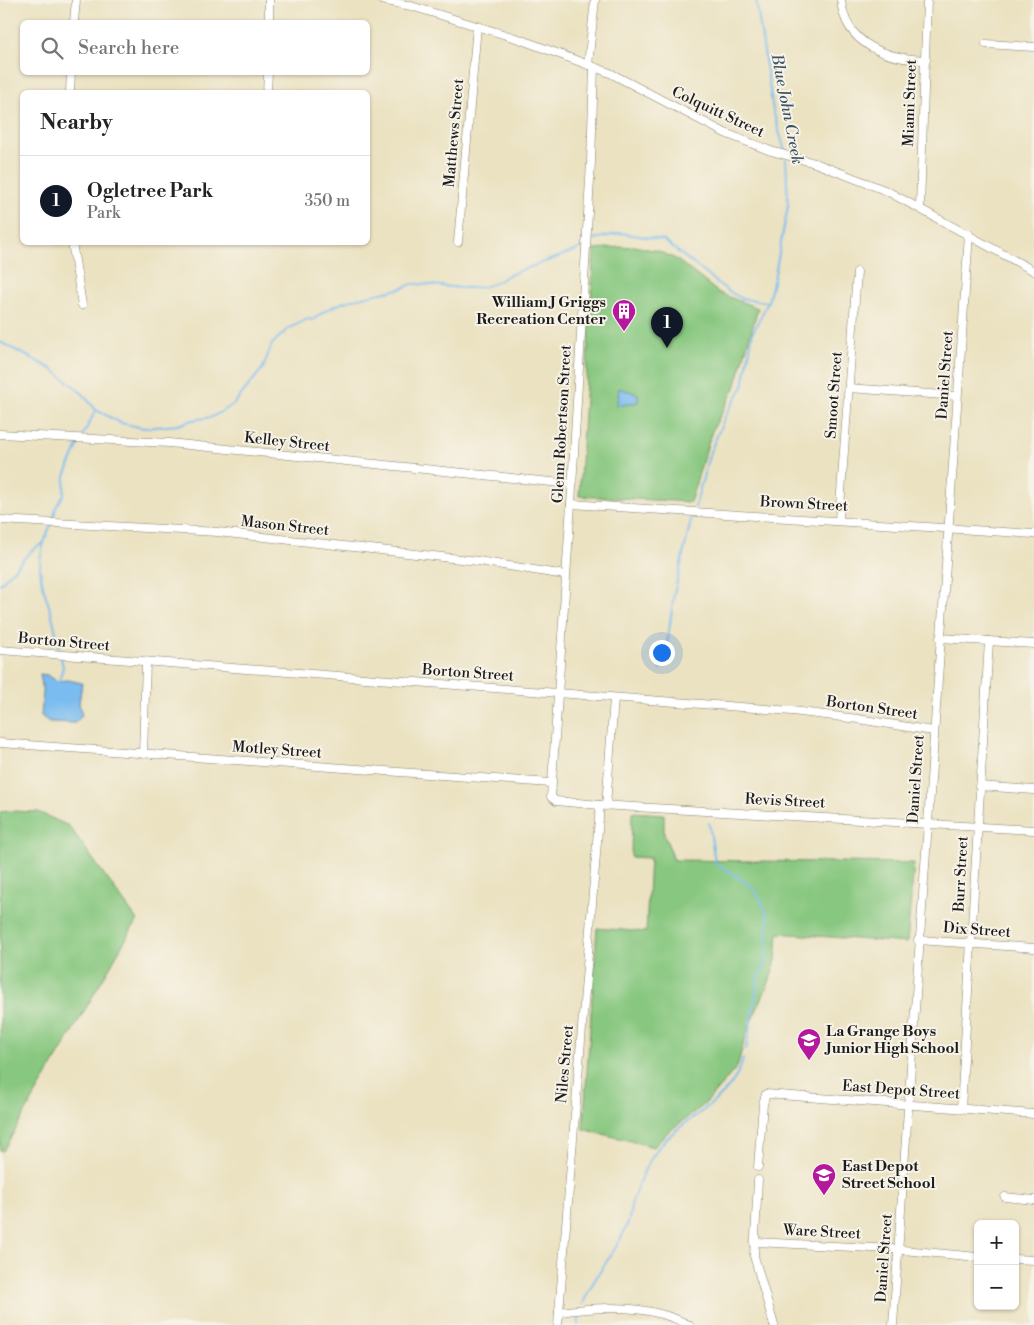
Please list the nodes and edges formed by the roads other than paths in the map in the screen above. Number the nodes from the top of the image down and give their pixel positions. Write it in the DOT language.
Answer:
graph roads {
  1 [pos="76,0"];
  2 [pos="269,0"];
  3 [pos="382,0"];
  4 [pos="595,0"];
  5 [pos="841,0"];
  6 [pos="927,0"];
  7 [pos="74,20"];
  8 [pos="269,20"];
  9 [pos="477,26"];
  10 [pos="986,44"];
  11 [pos="1034,47"];
  12 [pos="926,60"];
  13 [pos="591,66"];
  14 [pos="71,75"];
  15 [pos="268,75"];
  16 [pos="70,90"];
  17 [pos="268,90"];
  18 [pos="920,207"];
  19 [pos="969,234"];
  20 [pos="458,242"];
  21 [pos="72,245"];
  22 [pos="1034,271"];
  23 [pos="857,272"];
  24 [pos="82,304"];
  25 [pos="849,388"];
  26 [pos="957,396"];
  27 [pos="0,434"];
  28 [pos="571,484"];
  29 [pos="571,504"];
  30 [pos="0,520"];
  31 [pos="839,520"];
  32 [pos="948,527"];
  33 [pos="1034,534"];
  34 [pos="565,575"];
  35 [pos="940,638"];
  36 [pos="990,641"];
  37 [pos="1034,644"];
  38 [pos="0,650"];
  39 [pos="146,662"];
  40 [pos="558,693"];
  41 [pos="614,698"];
  42 [pos="933,731"];
  43 [pos="0,743"];
  44 [pos="143,754"];
  45 [pos="552,783"];
  46 [pos="979,786"];
  47 [pos="1034,790"];
  48 [pos="603,805"];
  49 [pos="927,822"];
  50 [pos="978,826"];
  51 [pos="1034,830"];
  52 [pos="918,940"];
  53 [pos="970,944"];
  54 [pos="1034,948"];
  55 [pos="907,1104"];
  56 [pos="961,1108"];
  57 [pos="1034,1114"];
  58 [pos="758,1167"];
  59 [pos="758,1180"];
  60 [pos="1005,1198"];
  61 [pos="1034,1200"];
  62 [pos="754,1242"];
  63 [pos="899,1250"];
  64 [pos="974,1257"];
  65 [pos="1019,1259"];
  66 [pos="1034,1260"];
  67 [pos="559,1312"];
  68 [pos="558,1325"];
  69 [pos="689,1325"];
  70 [pos="774,1325"];
  71 [pos="893,1325"];
  1 -- 7 [label="street"];
  2 -- 8 [label="street"];
  3 -- 9 [label="street, Colquitt Street"];
  4 -- 13 [label="street, Glenn Robertson Street"];
  5 -- 12 [label="street"];
  6 -- 12 [label="street, Miami Street"];
  9 -- 13 [label="street, Colquitt Street"];
  9 -- 20 [label="street, Matthews Street"];
  10 -- 11 [label="street"];
  12 -- 18 [label="street, Miami Street"];
  13 -- 18 [label="street, Colquitt Street"];
  13 -- 28 [label="street, Glenn Robertson Street"];
  14 -- 16 [label="street"];
  15 -- 17 [label="street"];
  18 -- 19 [label="street, Colquitt Street"];
  19 -- 22 [label="street, Colquitt Street"];
  19 -- 26 [label="street, Daniel Street"];
  21 -- 24 [label="street"];
  23 -- 25 [label="street, Smoot Street"];
  25 -- 26 [label="street"];
  25 -- 31 [label="street, Smoot Street"];
  26 -- 32 [label="street, Daniel Street"];
  27 -- 28 [label="street, Kelley Street"];
  28 -- 29 [label="street, Glenn Robertson Street"];
  29 -- 31 [label="street, Brown Street"];
  29 -- 34 [label="street, Glenn Robertson Street"];
  30 -- 34 [label="street, Mason Street"];
  31 -- 32 [label="street, Brown Street"];
  32 -- 33 [label="street, Brown Street"];
  32 -- 35 [label="street, Daniel Street"];
  34 -- 40 [label="street, Glenn Robertson Street"];
  35 -- 36 [label="street"];
  35 -- 42 [label="street, Daniel Street"];
  36 -- 37 [label="street"];
  36 -- 46 [label="street, Burr Street"];
  38 -- 39 [label="street, Borton Street"];
  39 -- 40 [label="street, Borton Street"];
  39 -- 44 [label="street"];
  40 -- 41 [label="street, Borton Street"];
  40 -- 45 [label="street, Glenn Robertson Street"];
  41 -- 42 [label="street, Borton Street"];
  41 -- 48 [label="street, Niles Street"];
  42 -- 49 [label="street, Daniel Street"];
  43 -- 44 [label="street, Motley Street"];
  44 -- 45 [label="street, Motley Street"];
  45 -- 48 [label="street, Revis Street"];
  46 -- 47 [label="street"];
  46 -- 50 [label="street, Burr Street"];
  48 -- 49 [label="street, Revis Street"];
  48 -- 67 [label="street, Niles Street"];
  49 -- 50 [label="street, Revis Street"];
  49 -- 52 [label="street, Daniel Street"];
  50 -- 51 [label="street, Revis Street"];
  50 -- 53 [label="street, Burr Street"];
  52 -- 53 [label="street, Dix Street"];
  52 -- 55 [label="street, Daniel Street"];
  53 -- 54 [label="street, Dix Street"];
  53 -- 56 [label="street, Burr Street"];
  55 -- 56 [label="street, East Depot Street"];
  55 -- 58 [label="street, East Depot Street"];
  55 -- 63 [label="street, Daniel Street"];
  56 -- 57 [label="street, East Depot Street"];
  59 -- 62 [label="street"];
  60 -- 61 [label="street"];
  62 -- 63 [label="street, Ware Street"];
  62 -- 70 [label="street"];
  63 -- 64 [label="street, Ware Street"];
  63 -- 71 [label="street, Daniel Street"];
  65 -- 66 [label="street"];
  67 -- 68 [label="street, Niles Street"];
  67 -- 69 [label="street"];
}
